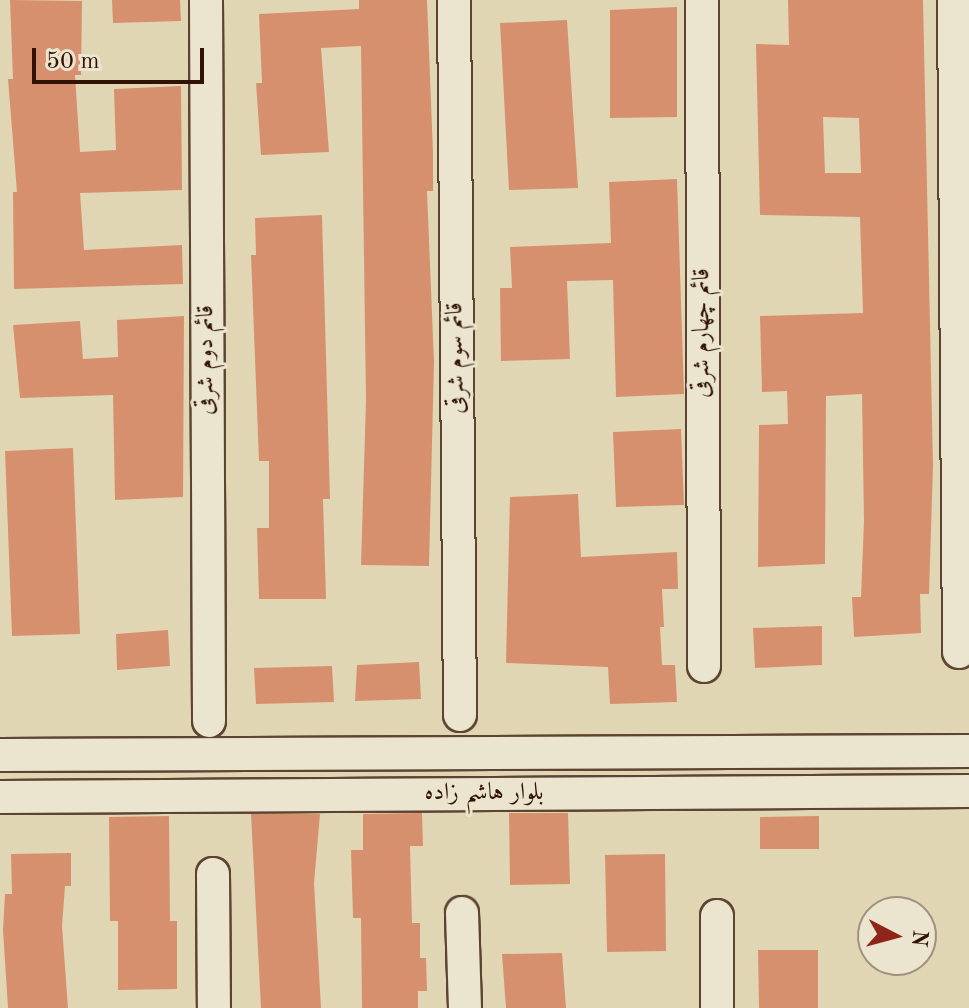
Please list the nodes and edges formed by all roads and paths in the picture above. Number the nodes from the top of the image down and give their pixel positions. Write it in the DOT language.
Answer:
graph roads {
  1 [pos="206,0"];
  2 [pos="454,0"];
  3 [pos="702,0"];
  4 [pos="954,0"];
  5 [pos="959,652"];
  6 [pos="704,666"];
  7 [pos="460,715"];
  8 [pos="209,721"];
  9 [pos="969,751"];
  10 [pos="0,755"];
  11 [pos="969,791"];
  12 [pos="0,797"];
  13 [pos="213,874"];
  14 [pos="462,913"];
  15 [pos="717,916"];
  16 [pos="214,1008"];
  17 [pos="465,1008"];
  18 [pos="717,1008"];
  1 -- 8 [label="street, قائم دوم شرقی"];
  2 -- 7 [label="street, قائم سوم شرقی"];
  3 -- 6 [label="street, قائم چهارم شرقی"];
  4 -- 5 [label="street"];
  9 -- 10 [label="street, بلوار هاشم زاده"];
  11 -- 12 [label="street, بلوار هاشم زاده"];
  13 -- 16 [label="street"];
  14 -- 17 [label="street"];
  15 -- 18 [label="street"];
}
